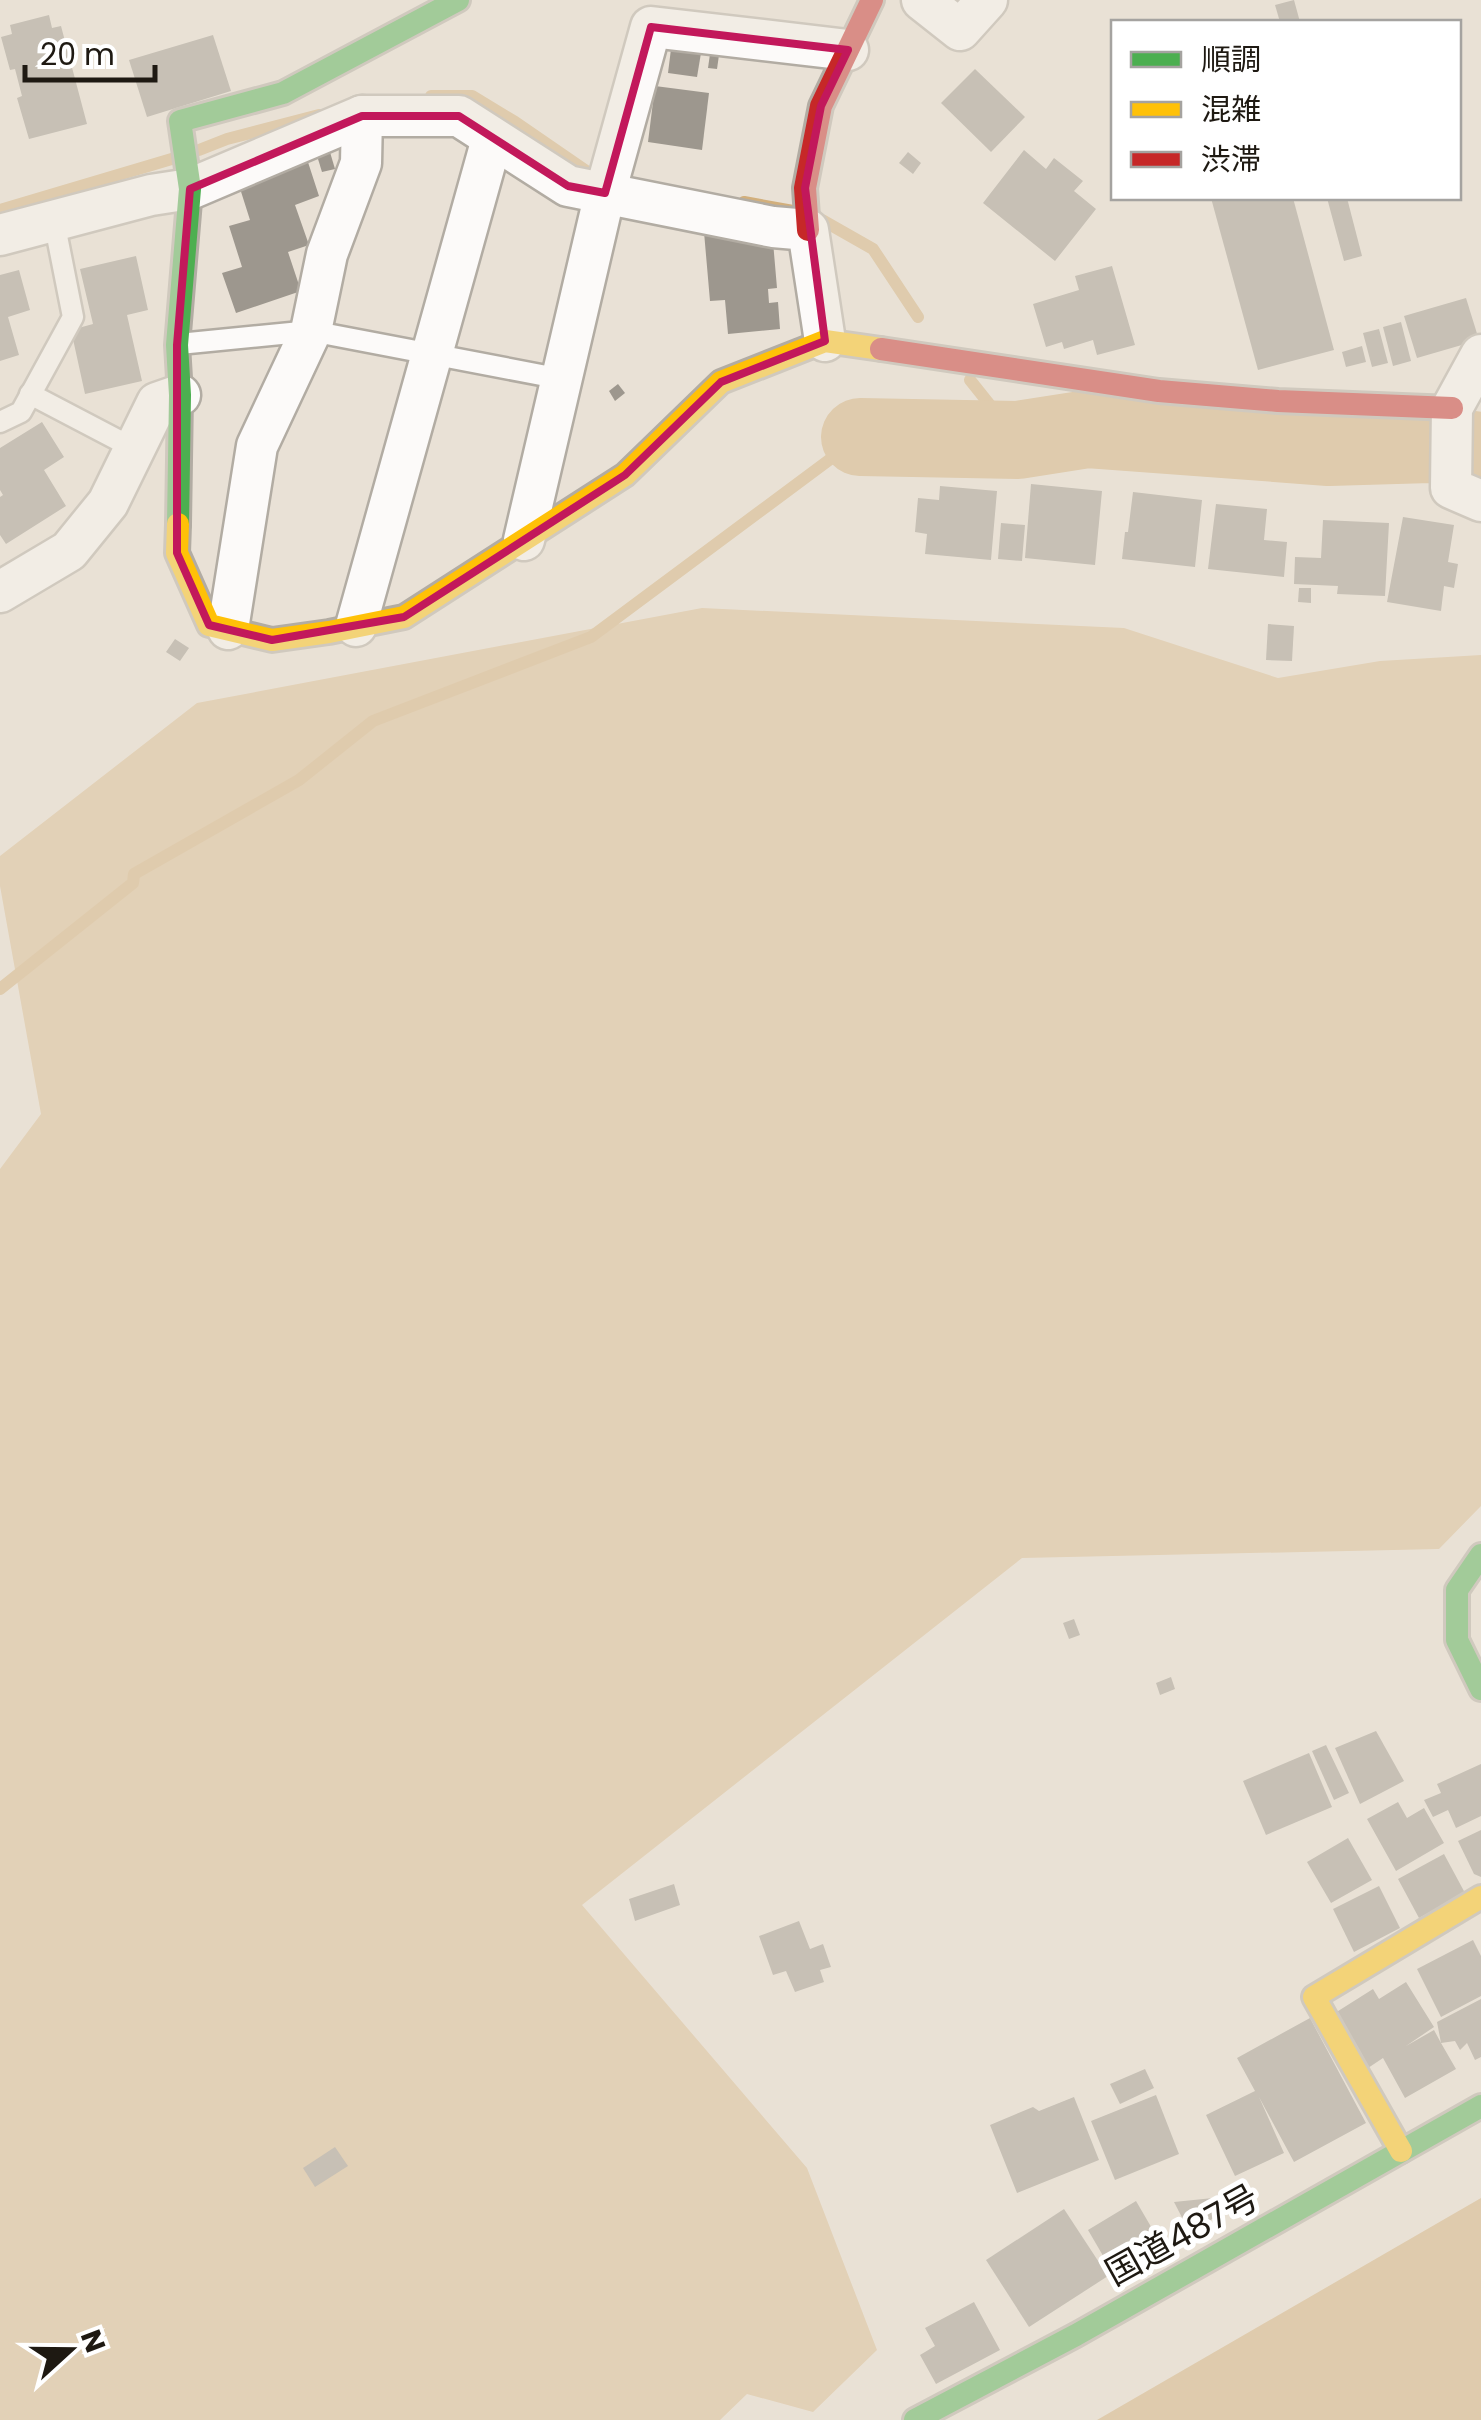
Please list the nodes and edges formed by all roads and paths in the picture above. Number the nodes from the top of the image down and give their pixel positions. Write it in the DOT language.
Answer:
graph roads {
  1 [pos="458,0"];
  2 [pos="872,0"];
  3 [pos="922,0"];
  4 [pos="987,0"];
  5 [pos="848,50"];
  6 [pos="362,116"];
  7 [pos="492,140"];
  8 [pos="609,178"];
  9 [pos="190,190"];
  10 [pos="54,221"];
  11 [pos="808,230"];
  12 [pos="0,235"];
  13 [pos="311,331"];
  14 [pos="824,341"];
  15 [pos="177,345"];
  16 [pos="432,355"];
  17 [pos="1481,355"];
  18 [pos="562,379"];
  19 [pos="30,394"];
  20 [pos="180,395"];
  21 [pos="1452,408"];
  22 [pos="0,422"];
  23 [pos="135,450"];
  24 [pos="1466,494"];
  25 [pos="524,540"];
  26 [pos="0,592"];
  27 [pos="356,626"];
  28 [pos="228,629"];
  29 [pos="1481,1555"];
  30 [pos="1481,1689"];
  31 [pos="1481,1896"];
  32 [pos="1481,2106"];
  33 [pos="1401,2152"];
  34 [pos="915,2420"];
  1 -- 9 [label="main road"];
  2 -- 5 [label="main road"];
  3 -- 4 [label="street"];
  5 -- 8 [label="street"];
  5 -- 11 [label="main road"];
  6 -- 7 [label="street"];
  6 -- 9 [label="street"];
  6 -- 13 [label="street"];
  7 -- 8 [label="street"];
  7 -- 16 [label="street"];
  8 -- 11 [label="street"];
  8 -- 18 [label="street"];
  9 -- 10 [label="street"];
  9 -- 15 [label="main road"];
  10 -- 12 [label="street"];
  10 -- 19 [label="lane"];
  11 -- 14 [label="street"];
  13 -- 15 [label="lane"];
  13 -- 16 [label="lane"];
  13 -- 28 [label="street"];
  14 -- 21 [label="main road"];
  14 -- 25 [label="main road"];
  15 -- 20 [label="main road"];
  16 -- 18 [label="lane"];
  16 -- 27 [label="street"];
  17 -- 21 [label="street"];
  18 -- 25 [label="street"];
  19 -- 22 [label="lane"];
  19 -- 23 [label="lane"];
  20 -- 23 [label="street"];
  20 -- 28 [label="main road"];
  21 -- 24 [label="street"];
  23 -- 26 [label="street"];
  25 -- 27 [label="main road"];
  27 -- 28 [label="main road"];
  29 -- 30 [label="main road"];
  31 -- 33 [label="main road"];
  32 -- 33 [label="main road, 国道487号"];
  33 -- 34 [label="main road, 国道487号"];
}
